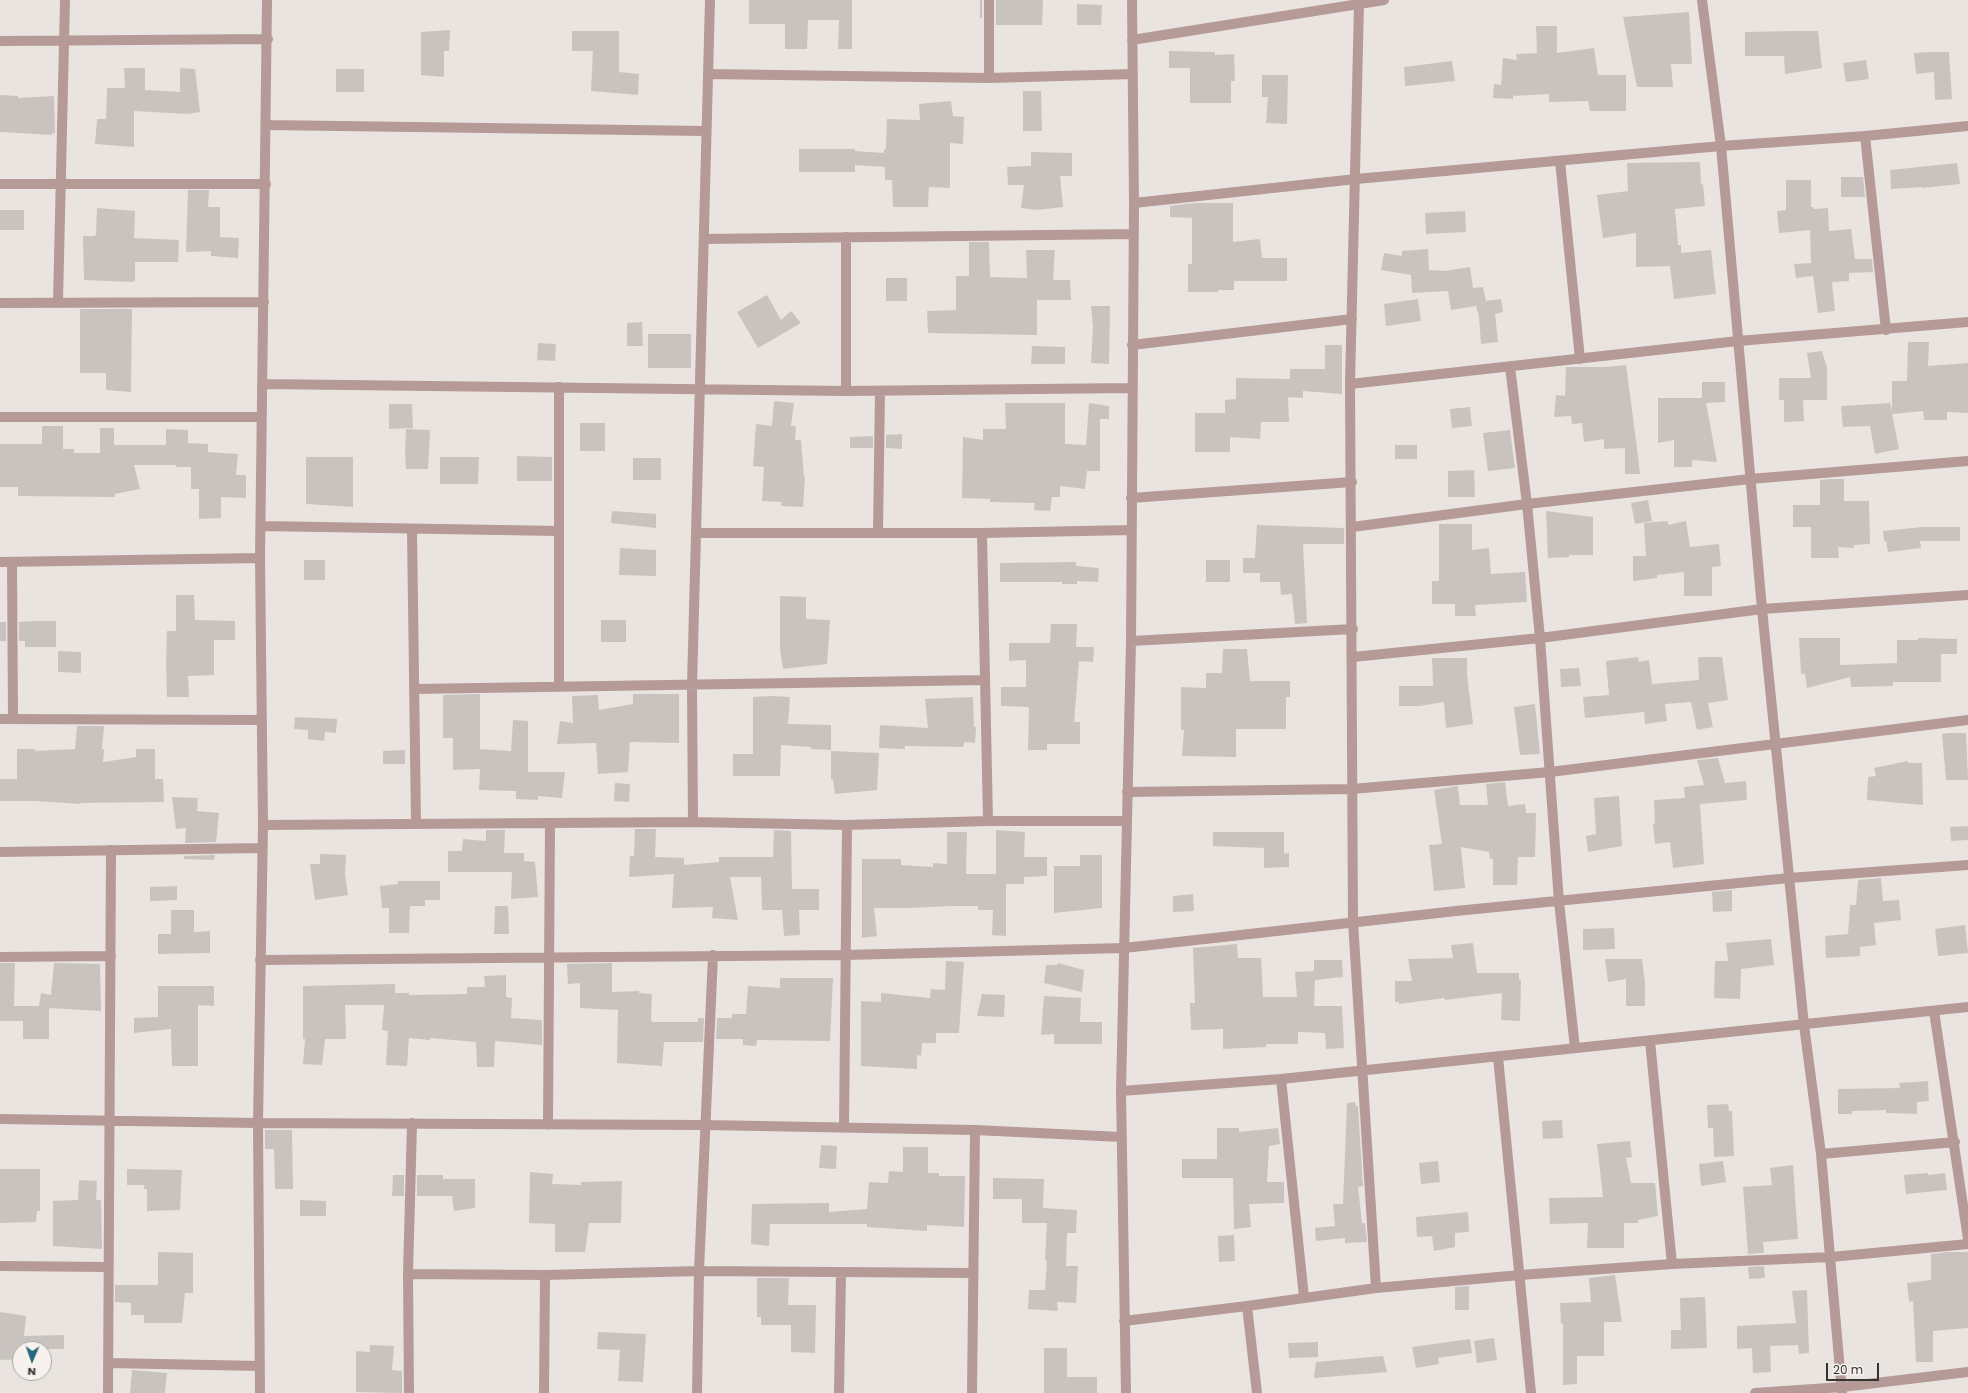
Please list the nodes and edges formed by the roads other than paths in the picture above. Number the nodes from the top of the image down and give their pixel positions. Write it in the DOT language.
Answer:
graph roads {
  1 [pos="65,0"];
  2 [pos="267,0"];
  3 [pos="710,0"];
  4 [pos="989,0"];
  5 [pos="1132,0"];
  6 [pos="1384,0"];
  7 [pos="1702,0"];
  8 [pos="1359,4"];
  9 [pos="65,40"];
  10 [pos="268,40"];
  11 [pos="1132,40"];
  12 [pos="0,41"];
  13 [pos="708,74"];
  14 [pos="1133,74"];
  15 [pos="989,78"];
  16 [pos="266,125"];
  17 [pos="1968,126"];
  18 [pos="706,131"];
  19 [pos="1864,136"];
  20 [pos="1721,146"];
  21 [pos="1560,161"];
  22 [pos="1356,179"];
  23 [pos="61,183"];
  24 [pos="0,184"];
  25 [pos="266,184"];
  26 [pos="1134,203"];
  27 [pos="1133,234"];
  28 [pos="846,238"];
  29 [pos="704,239"];
  30 [pos="58,302"];
  31 [pos="264,302"];
  32 [pos="0,303"];
  33 [pos="1352,319"];
  34 [pos="1968,322"];
  35 [pos="1886,330"];
  36 [pos="1738,341"];
  37 [pos="1132,345"];
  38 [pos="1580,359"];
  39 [pos="1510,367"];
  40 [pos="263,384"];
  41 [pos="1350,384"];
  42 [pos="559,387"];
  43 [pos="1132,388"];
  44 [pos="699,390"];
  45 [pos="846,391"];
  46 [pos="880,391"];
  47 [pos="0,417"];
  48 [pos="260,417"];
  49 [pos="1968,461"];
  50 [pos="1750,479"];
  51 [pos="1352,482"];
  52 [pos="1131,498"];
  53 [pos="1528,504"];
  54 [pos="261,526"];
  55 [pos="1352,527"];
  56 [pos="412,530"];
  57 [pos="1131,530"];
  58 [pos="559,531"];
  59 [pos="696,533"];
  60 [pos="878,533"];
  61 [pos="982,533"];
  62 [pos="260,558"];
  63 [pos="0,562"];
  64 [pos="12,562"];
  65 [pos="1968,595"];
  66 [pos="1762,609"];
  67 [pos="1353,629"];
  68 [pos="1540,638"];
  69 [pos="1131,641"];
  70 [pos="1353,657"];
  71 [pos="985,680"];
  72 [pos="692,686"];
  73 [pos="559,687"];
  74 [pos="414,690"];
  75 [pos="0,719"];
  76 [pos="13,719"];
  77 [pos="261,720"];
  78 [pos="1968,720"];
  79 [pos="1776,745"];
  80 [pos="1550,772"];
  81 [pos="1352,789"];
  82 [pos="1127,792"];
  83 [pos="988,821"];
  84 [pos="1127,821"];
  85 [pos="693,822"];
  86 [pos="416,823"];
  87 [pos="550,824"];
  88 [pos="263,825"];
  89 [pos="847,825"];
  90 [pos="262,848"];
  91 [pos="111,850"];
  92 [pos="0,852"];
  93 [pos="1968,865"];
  94 [pos="1789,878"];
  95 [pos="1559,902"];
  96 [pos="1353,922"];
  97 [pos="1124,948"];
  98 [pos="713,955"];
  99 [pos="845,955"];
  100 [pos="111,956"];
  101 [pos="549,956"];
  102 [pos="0,957"];
  103 [pos="260,960"];
  104 [pos="1968,1007"];
  105 [pos="1934,1011"];
  106 [pos="1804,1025"];
  107 [pos="1650,1040"];
  108 [pos="1574,1048"];
  109 [pos="1498,1057"];
  110 [pos="1364,1069"];
  111 [pos="1281,1079"];
  112 [pos="1121,1091"];
  113 [pos="0,1119"];
  114 [pos="109,1120"];
  115 [pos="258,1123"];
  116 [pos="412,1123"];
  117 [pos="548,1125"];
  118 [pos="706,1125"];
  119 [pos="844,1128"];
  120 [pos="975,1130"];
  121 [pos="1121,1137"];
  122 [pos="1955,1142"];
  123 [pos="1821,1154"];
  124 [pos="1968,1240"];
  125 [pos="1968,1244"];
  126 [pos="1831,1257"];
  127 [pos="1672,1264"];
  128 [pos="0,1266"];
  129 [pos="108,1267"];
  130 [pos="699,1271"];
  131 [pos="841,1273"];
  132 [pos="972,1273"];
  133 [pos="408,1274"];
  134 [pos="545,1275"];
  135 [pos="1520,1275"];
  136 [pos="1376,1288"];
  137 [pos="1304,1297"];
  138 [pos="1247,1306"];
  139 [pos="1124,1321"];
  140 [pos="108,1363"];
  141 [pos="260,1366"];
  142 [pos="1968,1372"];
  143 [pos="1842,1390"];
  144 [pos="108,1393"];
  145 [pos="260,1393"];
  146 [pos="409,1393"];
  147 [pos="544,1393"];
  148 [pos="697,1393"];
  149 [pos="839,1393"];
  150 [pos="972,1393"];
  151 [pos="1126,1393"];
  152 [pos="1257,1393"];
  153 [pos="1531,1393"];
  154 [pos="1755,1393"];
  1 -- 9 [label="street"];
  2 -- 10 [label="street"];
  3 -- 13 [label="street"];
  4 -- 15 [label="street"];
  5 -- 11 [label="street"];
  6 -- 8 [label="street"];
  7 -- 20 [label="street"];
  8 -- 11 [label="street"];
  8 -- 22 [label="street"];
  9 -- 10 [label="street"];
  9 -- 12 [label="street"];
  9 -- 23 [label="street"];
  10 -- 16 [label="street"];
  11 -- 14 [label="street"];
  13 -- 15 [label="street"];
  13 -- 18 [label="street"];
  14 -- 15 [label="street"];
  14 -- 26 [label="street"];
  16 -- 18 [label="street"];
  16 -- 25 [label="street"];
  17 -- 19 [label="street"];
  18 -- 29 [label="street"];
  19 -- 20 [label="street"];
  19 -- 35 [label="street"];
  20 -- 21 [label="street"];
  20 -- 36 [label="street"];
  21 -- 22 [label="street"];
  21 -- 38 [label="street"];
  22 -- 26 [label="street"];
  22 -- 33 [label="street"];
  23 -- 24 [label="street"];
  23 -- 25 [label="street"];
  23 -- 30 [label="street"];
  25 -- 31 [label="street"];
  26 -- 27 [label="street"];
  27 -- 28 [label="street"];
  27 -- 37 [label="street"];
  28 -- 29 [label="street"];
  28 -- 45 [label="street"];
  29 -- 44 [label="street"];
  30 -- 31 [label="street"];
  30 -- 32 [label="street"];
  31 -- 40 [label="street"];
  33 -- 37 [label="street"];
  33 -- 41 [label="street"];
  34 -- 35 [label="street"];
  35 -- 36 [label="street"];
  36 -- 38 [label="street"];
  36 -- 50 [label="street"];
  37 -- 43 [label="street"];
  38 -- 39 [label="street"];
  39 -- 41 [label="street"];
  39 -- 53 [label="street"];
  40 -- 42 [label="street"];
  40 -- 48 [label="street"];
  41 -- 51 [label="street"];
  42 -- 44 [label="street"];
  42 -- 58 [label="street"];
  43 -- 46 [label="street"];
  43 -- 52 [label="street"];
  44 -- 45 [label="street"];
  44 -- 59 [label="street"];
  45 -- 46 [label="street"];
  46 -- 60 [label="street"];
  47 -- 48 [label="street"];
  48 -- 54 [label="street"];
  49 -- 50 [label="street"];
  50 -- 53 [label="street"];
  50 -- 66 [label="street"];
  51 -- 52 [label="street"];
  51 -- 55 [label="street"];
  52 -- 57 [label="street"];
  53 -- 55 [label="street"];
  53 -- 68 [label="street"];
  54 -- 56 [label="street"];
  54 -- 62 [label="street"];
  55 -- 67 [label="street"];
  56 -- 58 [label="street"];
  56 -- 74 [label="street"];
  57 -- 61 [label="street"];
  57 -- 69 [label="street"];
  58 -- 73 [label="street"];
  59 -- 60 [label="street"];
  59 -- 72 [label="street"];
  60 -- 61 [label="street"];
  61 -- 71 [label="street"];
  62 -- 64 [label="street"];
  62 -- 77 [label="street"];
  63 -- 64 [label="street"];
  64 -- 76 [label="street"];
  65 -- 66 [label="street"];
  66 -- 68 [label="street"];
  66 -- 79 [label="street"];
  67 -- 69 [label="street"];
  67 -- 70 [label="street"];
  68 -- 70 [label="street"];
  68 -- 80 [label="street"];
  69 -- 82 [label="street"];
  70 -- 81 [label="street"];
  71 -- 72 [label="street"];
  71 -- 83 [label="street"];
  72 -- 73 [label="street"];
  72 -- 85 [label="street"];
  73 -- 74 [label="street"];
  74 -- 86 [label="street"];
  75 -- 76 [label="street"];
  76 -- 77 [label="street"];
  77 -- 88 [label="street"];
  78 -- 79 [label="street"];
  79 -- 80 [label="street"];
  79 -- 94 [label="street"];
  80 -- 81 [label="street"];
  80 -- 95 [label="street"];
  81 -- 82 [label="street"];
  81 -- 96 [label="street"];
  82 -- 84 [label="street"];
  83 -- 84 [label="street"];
  83 -- 89 [label="street"];
  84 -- 97 [label="street"];
  85 -- 87 [label="street"];
  85 -- 89 [label="street"];
  86 -- 87 [label="street"];
  86 -- 88 [label="street"];
  87 -- 101 [label="street"];
  88 -- 90 [label="street"];
  89 -- 99 [label="street"];
  90 -- 91 [label="street"];
  90 -- 103 [label="street"];
  91 -- 92 [label="street"];
  91 -- 100 [label="street"];
  93 -- 94 [label="street"];
  94 -- 95 [label="street"];
  94 -- 106 [label="street"];
  95 -- 96 [label="street"];
  95 -- 108 [label="street"];
  96 -- 97 [label="street"];
  96 -- 110 [label="street"];
  97 -- 99 [label="street"];
  97 -- 112 [label="street"];
  98 -- 99 [label="street"];
  98 -- 101 [label="street"];
  98 -- 118 [label="street"];
  99 -- 119 [label="street"];
  100 -- 102 [label="street"];
  100 -- 114 [label="street"];
  101 -- 103 [label="street"];
  101 -- 117 [label="street"];
  103 -- 115 [label="street"];
  104 -- 105 [label="street"];
  105 -- 106 [label="street"];
  105 -- 122 [label="street"];
  106 -- 107 [label="street"];
  106 -- 123 [label="street"];
  107 -- 108 [label="street"];
  107 -- 127 [label="street"];
  108 -- 109 [label="street"];
  109 -- 110 [label="street"];
  109 -- 135 [label="street"];
  110 -- 111 [label="street"];
  110 -- 136 [label="street"];
  111 -- 112 [label="street"];
  111 -- 137 [label="street"];
  112 -- 121 [label="street"];
  113 -- 114 [label="street"];
  114 -- 115 [label="street"];
  114 -- 129 [label="street"];
  115 -- 116 [label="street"];
  115 -- 141 [label="street"];
  116 -- 117 [label="street"];
  116 -- 133 [label="street"];
  117 -- 118 [label="street"];
  118 -- 119 [label="street"];
  118 -- 130 [label="street"];
  119 -- 120 [label="street"];
  120 -- 121 [label="street"];
  120 -- 132 [label="street"];
  121 -- 139 [label="street"];
  122 -- 123 [label="street"];
  122 -- 124 [label="street"];
  123 -- 126 [label="street"];
  125 -- 126 [label="street"];
  126 -- 127 [label="street"];
  126 -- 143 [label="street"];
  127 -- 135 [label="street"];
  128 -- 129 [label="street"];
  129 -- 140 [label="street"];
  130 -- 131 [label="street"];
  130 -- 134 [label="street"];
  130 -- 148 [label="street"];
  131 -- 132 [label="street"];
  131 -- 149 [label="street"];
  132 -- 150 [label="street"];
  133 -- 134 [label="street"];
  133 -- 146 [label="street"];
  134 -- 147 [label="street"];
  135 -- 136 [label="street"];
  135 -- 153 [label="street"];
  136 -- 137 [label="street"];
  137 -- 138 [label="street"];
  138 -- 139 [label="street"];
  138 -- 152 [label="street"];
  139 -- 151 [label="street"];
  140 -- 141 [label="street"];
  140 -- 144 [label="street"];
  141 -- 145 [label="street"];
  142 -- 143 [label="street"];
  143 -- 154 [label="street"];
}
